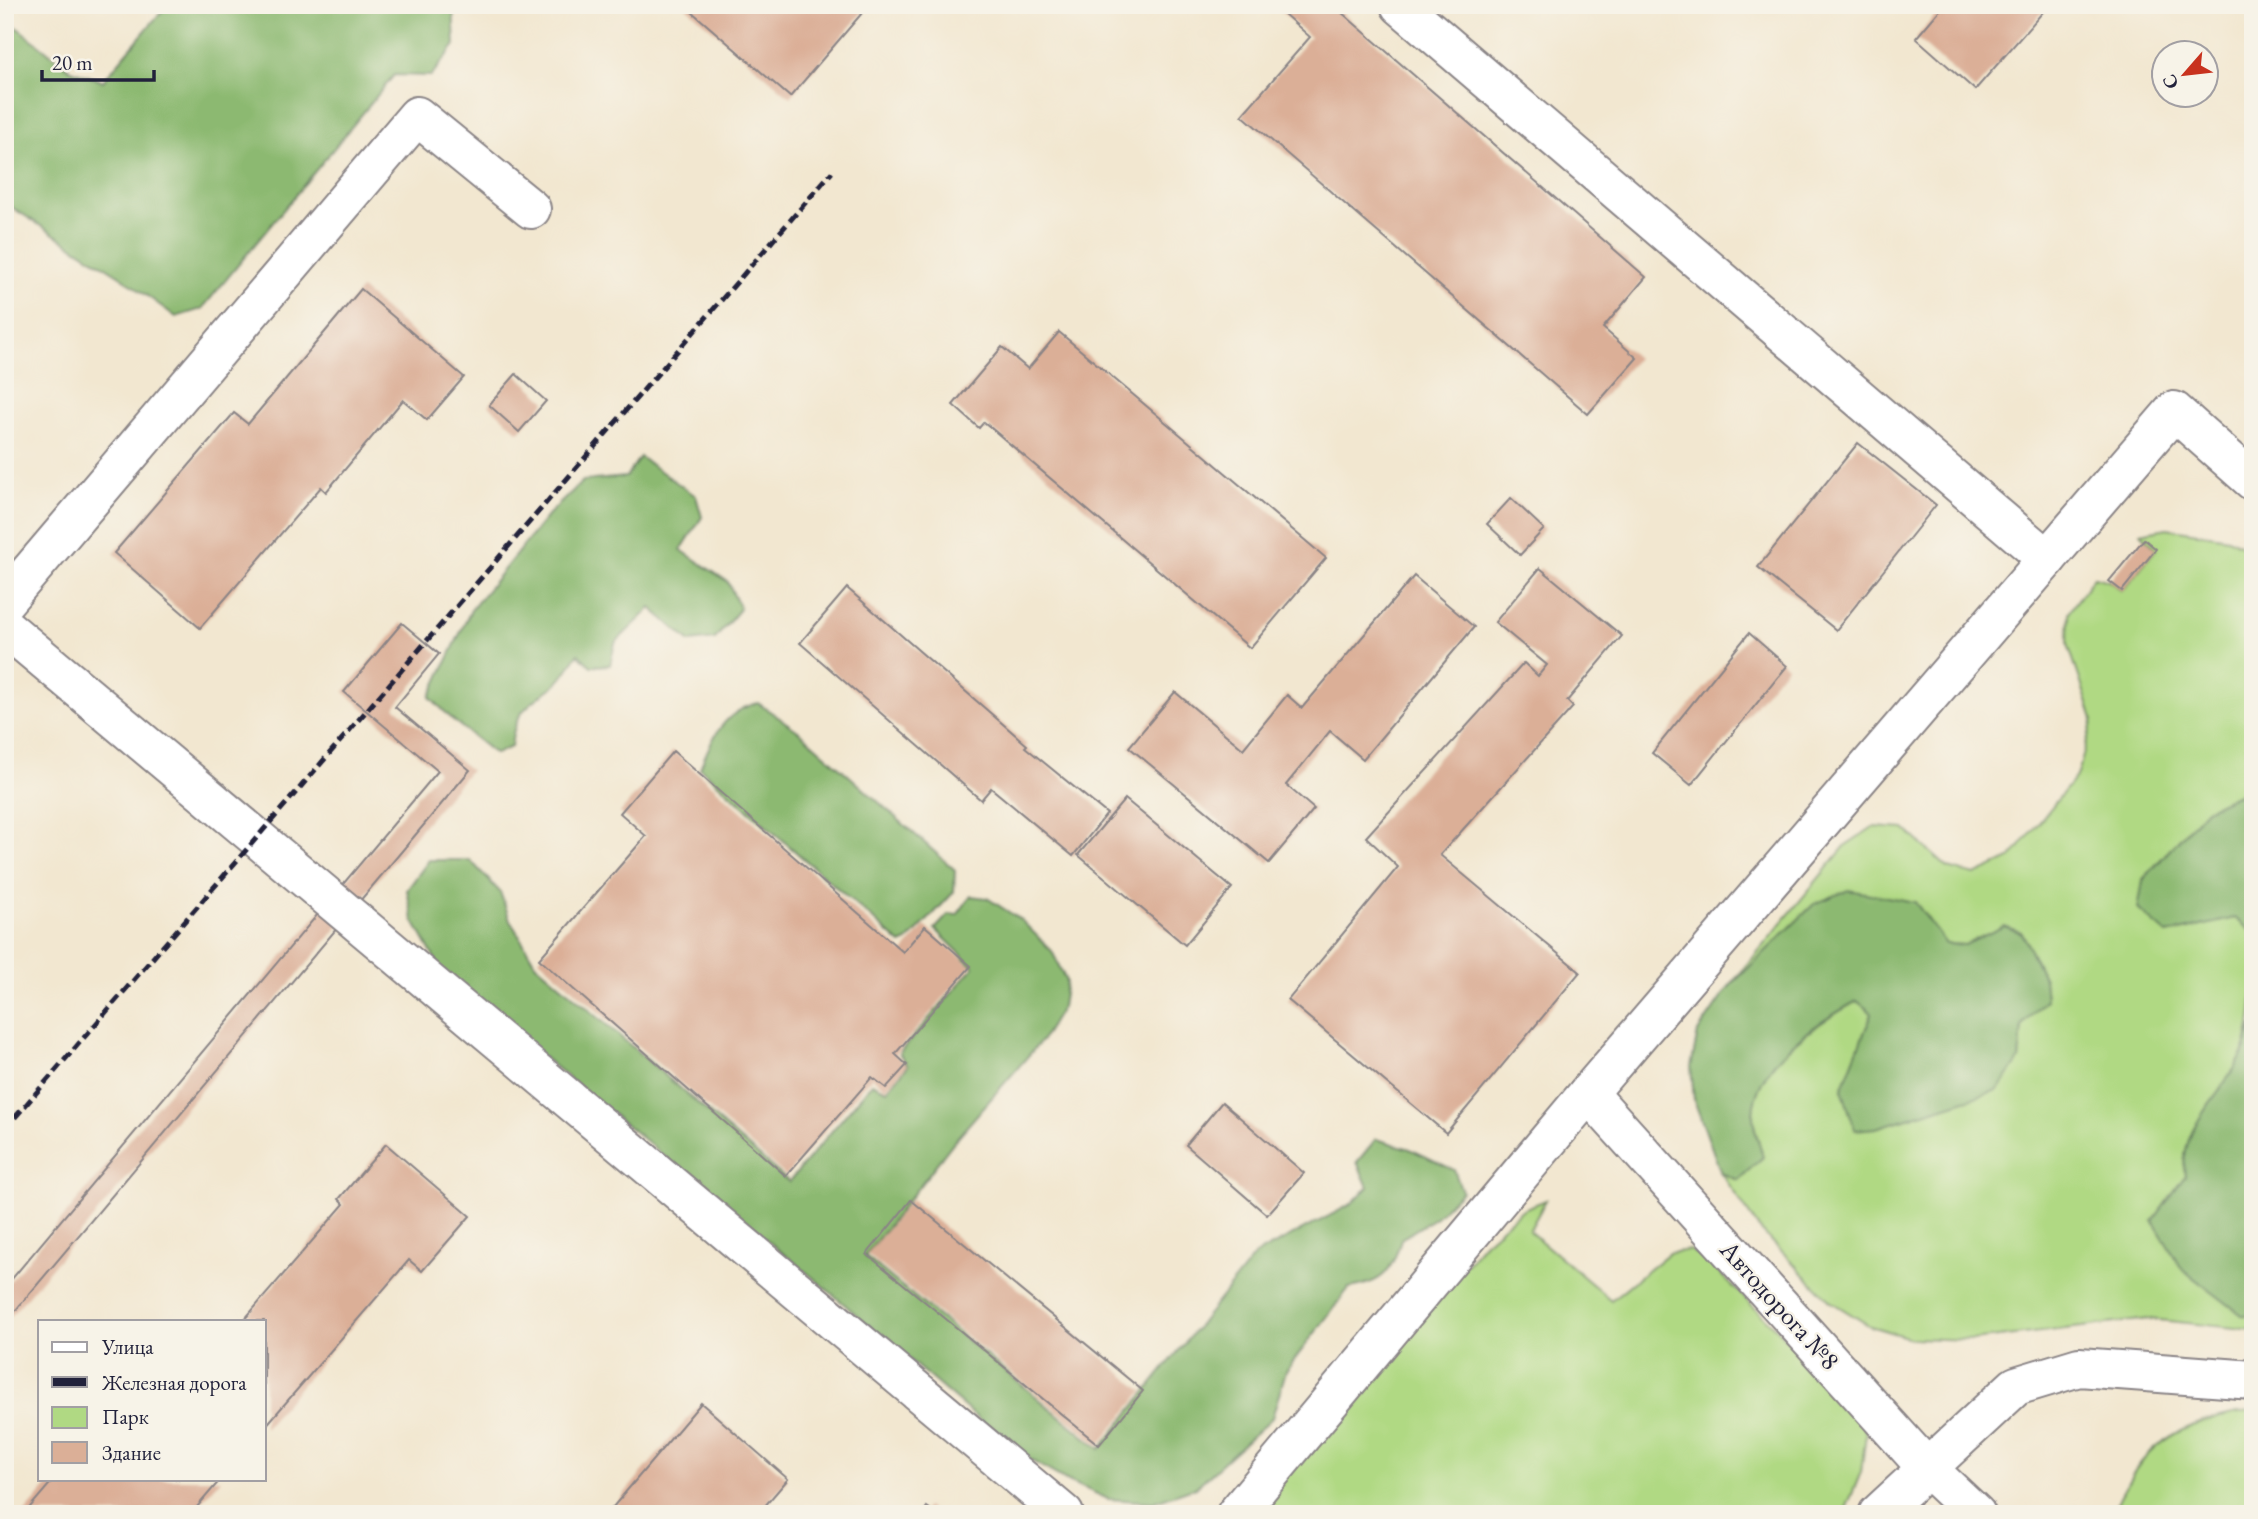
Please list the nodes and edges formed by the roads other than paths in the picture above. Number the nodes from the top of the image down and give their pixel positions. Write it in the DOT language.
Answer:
graph roads {
  1 [pos="1400,5"];
  2 [pos="531,209"];
  3 [pos="2253,481"];
  4 [pos="2047,559"];
  5 [pos="5,601"];
  6 [pos="5,627"];
  7 [pos="1588,1093"];
  8 [pos="2253,1380"];
  9 [pos="1926,1467"];
  10 [pos="1064,1514"];
  11 [pos="1236,1514"];
  12 [pos="1878,1514"];
  13 [pos="1976,1514"];
  1 -- 4 [label="street"];
  2 -- 5 [label="street"];
  3 -- 4 [label="street"];
  4 -- 7 [label="street"];
  6 -- 10 [label="street"];
  7 -- 9 [label="street, Автодорога №8"];
  7 -- 11 [label="street"];
  8 -- 9 [label="street"];
  9 -- 12 [label="street"];
  9 -- 13 [label="street, Автодорога №8"];
}
